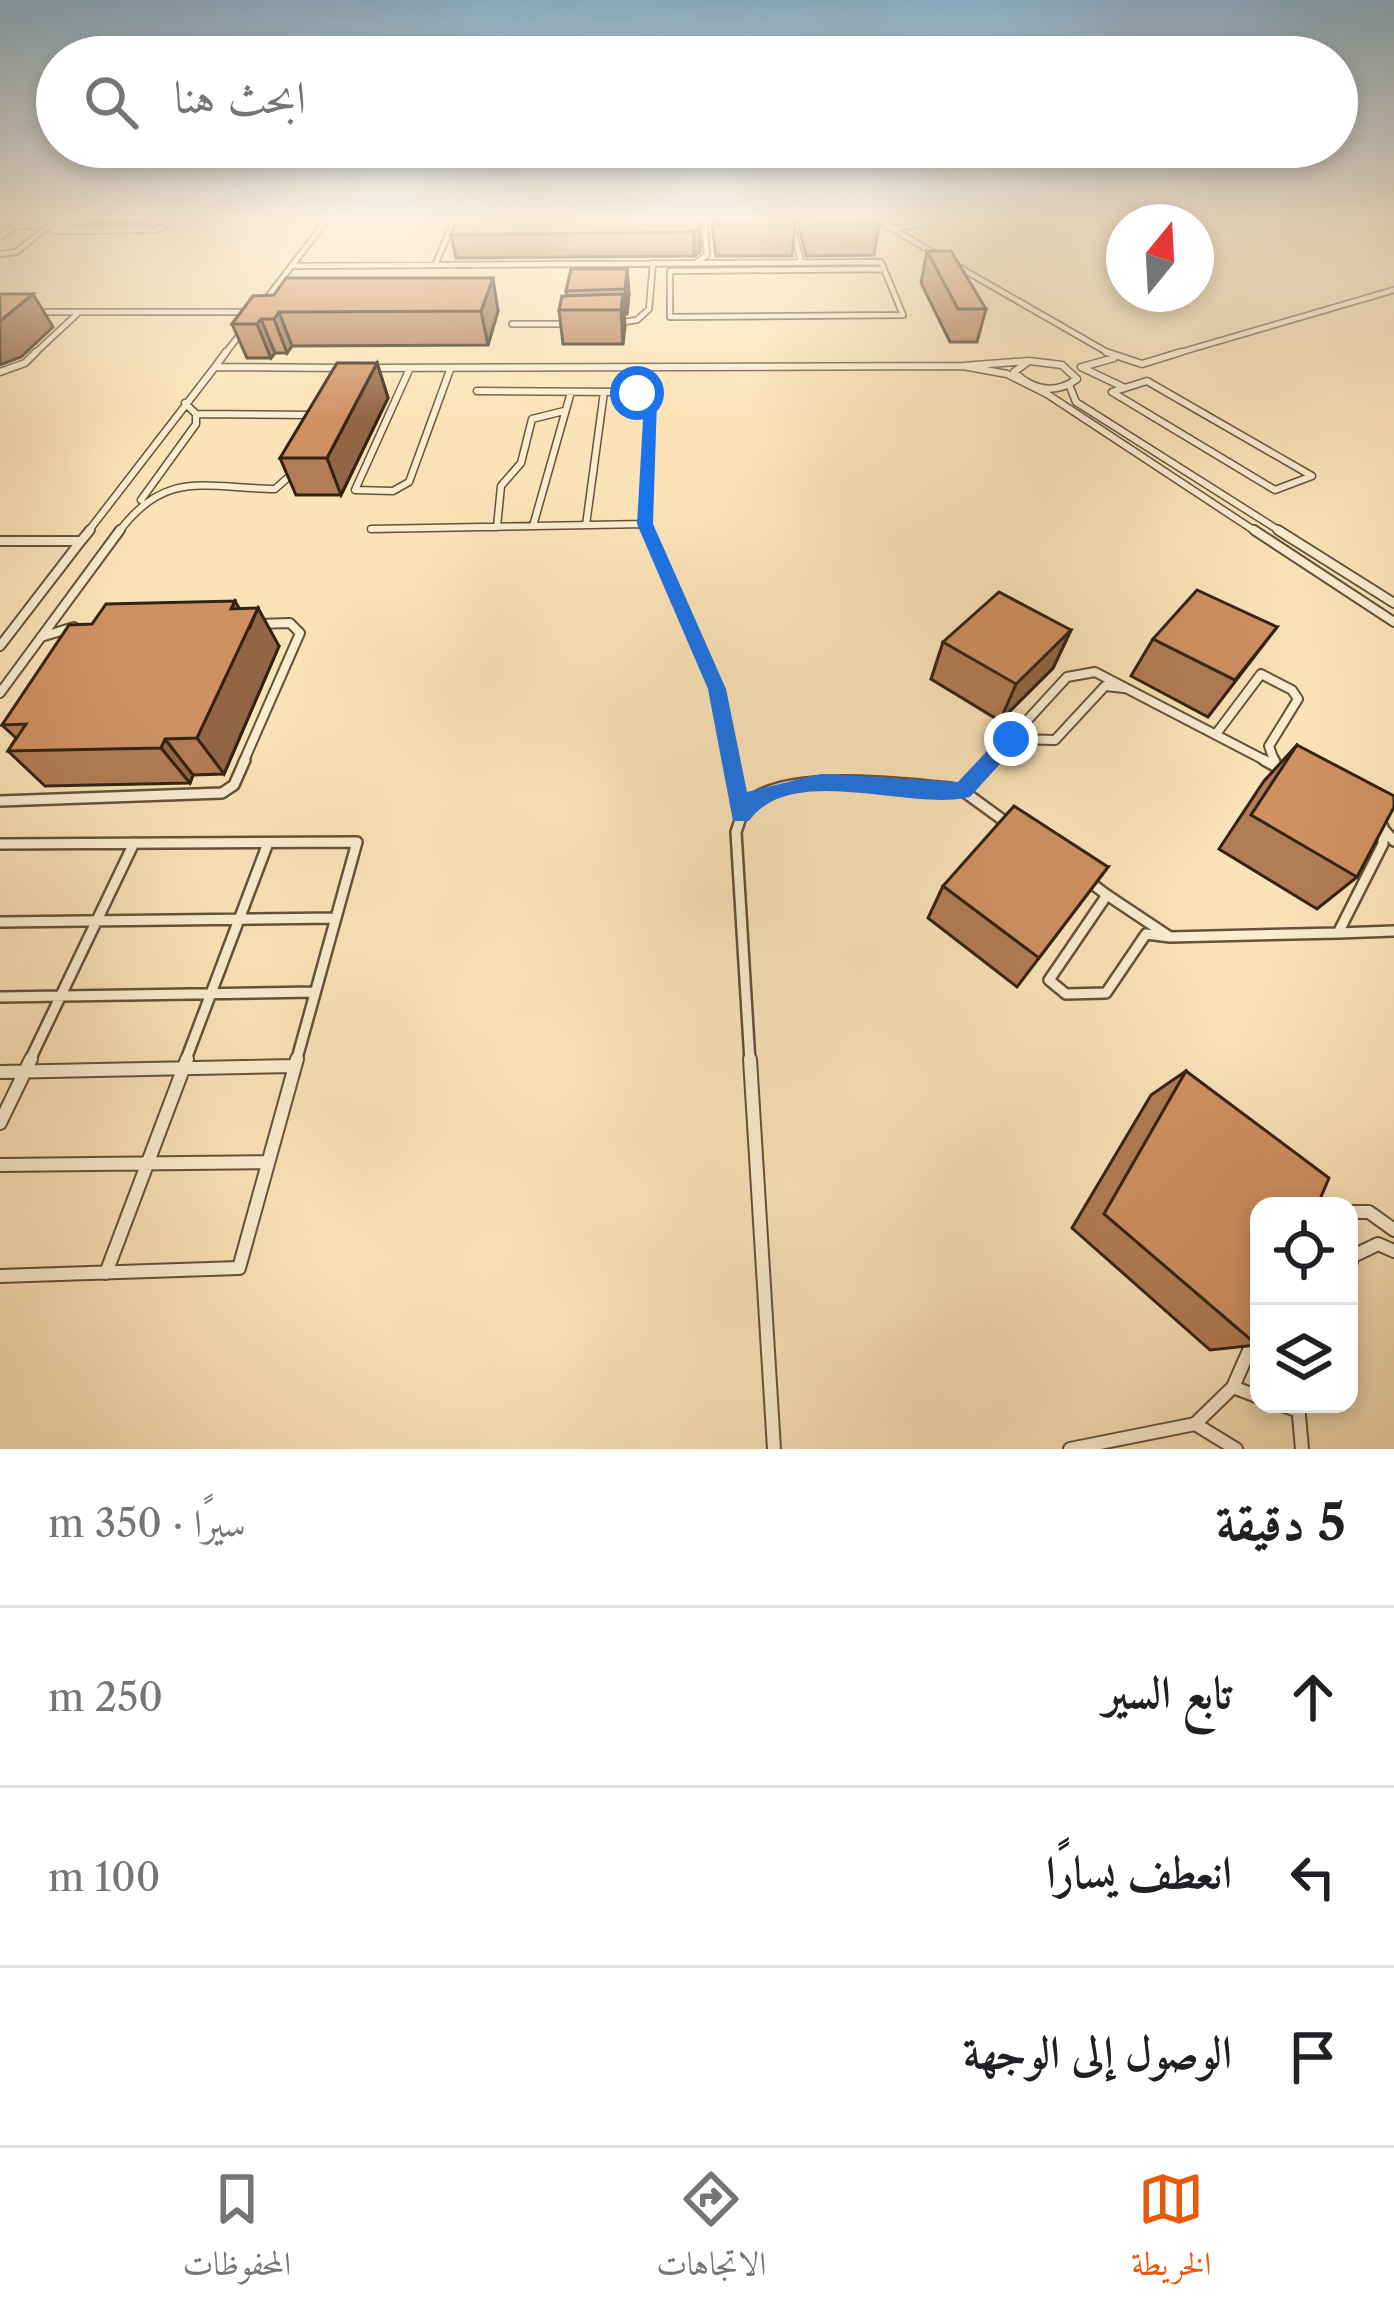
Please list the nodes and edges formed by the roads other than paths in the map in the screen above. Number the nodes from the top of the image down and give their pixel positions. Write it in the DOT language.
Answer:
graph roads {
  1 [pos="277,285"];
  2 [pos="649,285"];
  3 [pos="670,285"];
  4 [pos="890,285"];
  5 [pos="989,285"];
  6 [pos="1394,290"];
  7 [pos="256,311"];
  8 [pos="20,312"];
  9 [pos="78,313"];
  10 [pos="512,324"];
  11 [pos="570,324"];
  12 [pos="604,324"];
  13 [pos="1116,358"];
  14 [pos="1106,360"];
  15 [pos="1028,361"];
  16 [pos="963,366"];
  17 [pos="215,367"];
  18 [pos="1082,367"];
  19 [pos="345,368"];
  20 [pos="367,368"];
  21 [pos="410,368"];
  22 [pos="450,370"];
  23 [pos="1071,370"];
  24 [pos="0,372"];
  25 [pos="1024,383"];
  26 [pos="1070,387"];
  27 [pos="1128,387"];
  28 [pos="476,391"];
  29 [pos="571,392"];
  30 [pos="604,392"];
  31 [pos="185,403"];
  32 [pos="564,412"];
  33 [pos="196,414"];
  34 [pos="320,418"];
  35 [pos="300,459"];
  36 [pos="139,504"];
  37 [pos="645,524"];
  38 [pos="586,525"];
  39 [pos="533,526"];
  40 [pos="497,527"];
  41 [pos="371,530"];
  42 [pos="0,541"];
  43 [pos="81,541"];
  44 [pos="1394,603"];
  45 [pos="56,617"];
  46 [pos="1394,622"];
  47 [pos="243,624"];
  48 [pos="41,637"];
  49 [pos="0,646"];
  50 [pos="1132,689"];
  51 [pos="0,693"];
  52 [pos="1216,734"];
  53 [pos="1011,739"];
  54 [pos="1276,766"];
  55 [pos="1294,776"];
  56 [pos="962,791"];
  57 [pos="0,801"];
  58 [pos="1364,813"];
  59 [pos="741,814"];
  60 [pos="1382,826"];
  61 [pos="1017,830"];
  62 [pos="1394,841"];
  63 [pos="134,843"];
  64 [pos="268,843"];
  65 [pos="0,844"];
  66 [pos="1071,869"];
  67 [pos="1107,895"];
  68 [pos="336,918"];
  69 [pos="240,919"];
  70 [pos="98,921"];
  71 [pos="0,922"];
  72 [pos="1394,931"];
  73 [pos="1338,934"];
  74 [pos="1170,937"];
  75 [pos="315,992"];
  76 [pos="212,994"];
  77 [pos="61,996"];
  78 [pos="0,997"];
  79 [pos="295,1066"];
  80 [pos="184,1068"];
  81 [pos="25,1071"];
  82 [pos="0,1072"];
  83 [pos="0,1123"];
  84 [pos="268,1162"];
  85 [pos="149,1163"];
  86 [pos="0,1165"];
  87 [pos="1358,1212"];
  88 [pos="1394,1230"];
  89 [pos="1394,1251"];
  90 [pos="1358,1254"];
  91 [pos="106,1273"];
  92 [pos="0,1276"];
  93 [pos="1250,1349"];
  94 [pos="1233,1388"];
  95 [pos="1250,1394"];
  96 [pos="1298,1413"];
  97 [pos="1196,1424"];
  98 [pos="774,1449"];
  99 [pos="1070,1449"];
  100 [pos="1236,1449"];
  101 [pos="1302,1449"];
  1 -- 7 [label="lane"];
  2 -- 12 [label="lane"];
  3 -- 4 [label="lane"];
  5 -- 13 [label="lane"];
  6 -- 13 [label="lane"];
  7 -- 9 [label="lane"];
  7 -- 17 [label="lane"];
  8 -- 9 [label="lane"];
  9 -- 24 [label="lane"];
  10 -- 11 [label="lane"];
  13 -- 14 [label="lane"];
  14 -- 18 [label="lane"];
  14 -- 27 [label="lane"];
  15 -- 16 [label="lane"];
  15 -- 23 [label="lane"];
  15 -- 25 [label="lane"];
  16 -- 22 [label="lane"];
  16 -- 25 [label="lane"];
  17 -- 19 [label="lane"];
  17 -- 31 [label="lane"];
  18 -- 23 [label="lane"];
  18 -- 27 [label="lane"];
  20 -- 21 [label="lane"];
  21 -- 22 [label="lane"];
  21 -- 22 [label="lane"];
  23 -- 26 [label="lane"];
  25 -- 26 [label="lane"];
  25 -- 46 [label="lane"];
  26 -- 44 [label="lane"];
  27 -- 27 [label="lane"];
  28 -- 29 [label="lane"];
  29 -- 30 [label="lane"];
  29 -- 32 [label="lane"];
  30 -- 37 [label="lane"];
  30 -- 38 [label="lane"];
  31 -- 33 [label="lane"];
  31 -- 43 [label="lane"];
  32 -- 39 [label="lane"];
  32 -- 40 [label="lane"];
  33 -- 34 [label="lane"];
  33 -- 36 [label="lane"];
  35 -- 36 [label="lane"];
  36 -- 45 [label="lane"];
  37 -- 38 [label="lane"];
  37 -- 59 [label="lane"];
  38 -- 39 [label="lane"];
  39 -- 40 [label="lane"];
  40 -- 41 [label="lane"];
  42 -- 43 [label="lane"];
  43 -- 49 [label="lane"];
  45 -- 48 [label="lane"];
  45 -- 48 [label="lane"];
  47 -- 57 [label="lane"];
  48 -- 51 [label="lane"];
  50 -- 52 [label="lane"];
  50 -- 53 [label="lane"];
  50 -- 53 [label="lane"];
  52 -- 54 [label="lane"];
  52 -- 54 [label="lane"];
  53 -- 56 [label="lane"];
  54 -- 55 [label="lane"];
  56 -- 59 [label="lane"];
  56 -- 61 [label="lane"];
  58 -- 60 [label="lane"];
  59 -- 98 [label="lane"];
  60 -- 62 [label="lane"];
  60 -- 73 [label="lane"];
  63 -- 64 [label="lane"];
  63 -- 65 [label="lane"];
  63 -- 70 [label="lane"];
  64 -- 68 [label="lane"];
  64 -- 69 [label="lane"];
  66 -- 67 [label="lane"];
  67 -- 74 [label="lane"];
  67 -- 74 [label="lane"];
  68 -- 69 [label="lane"];
  68 -- 75 [label="lane"];
  69 -- 70 [label="lane"];
  69 -- 76 [label="lane"];
  70 -- 71 [label="lane"];
  70 -- 77 [label="lane"];
  72 -- 73 [label="lane"];
  73 -- 74 [label="lane"];
  75 -- 76 [label="lane"];
  75 -- 79 [label="lane"];
  76 -- 77 [label="lane"];
  76 -- 80 [label="lane"];
  77 -- 78 [label="lane"];
  77 -- 81 [label="lane"];
  79 -- 80 [label="lane"];
  79 -- 84 [label="lane"];
  80 -- 81 [label="lane"];
  80 -- 85 [label="lane"];
  81 -- 82 [label="lane"];
  81 -- 83 [label="lane"];
  84 -- 85 [label="lane"];
  84 -- 91 [label="lane"];
  85 -- 86 [label="lane"];
  85 -- 91 [label="lane"];
  87 -- 88 [label="lane"];
  89 -- 90 [label="lane"];
  91 -- 92 [label="lane"];
  93 -- 94 [label="lane"];
  94 -- 95 [label="lane"];
  94 -- 97 [label="lane"];
  96 -- 101 [label="lane"];
  97 -- 99 [label="lane"];
  97 -- 100 [label="lane"];
}
